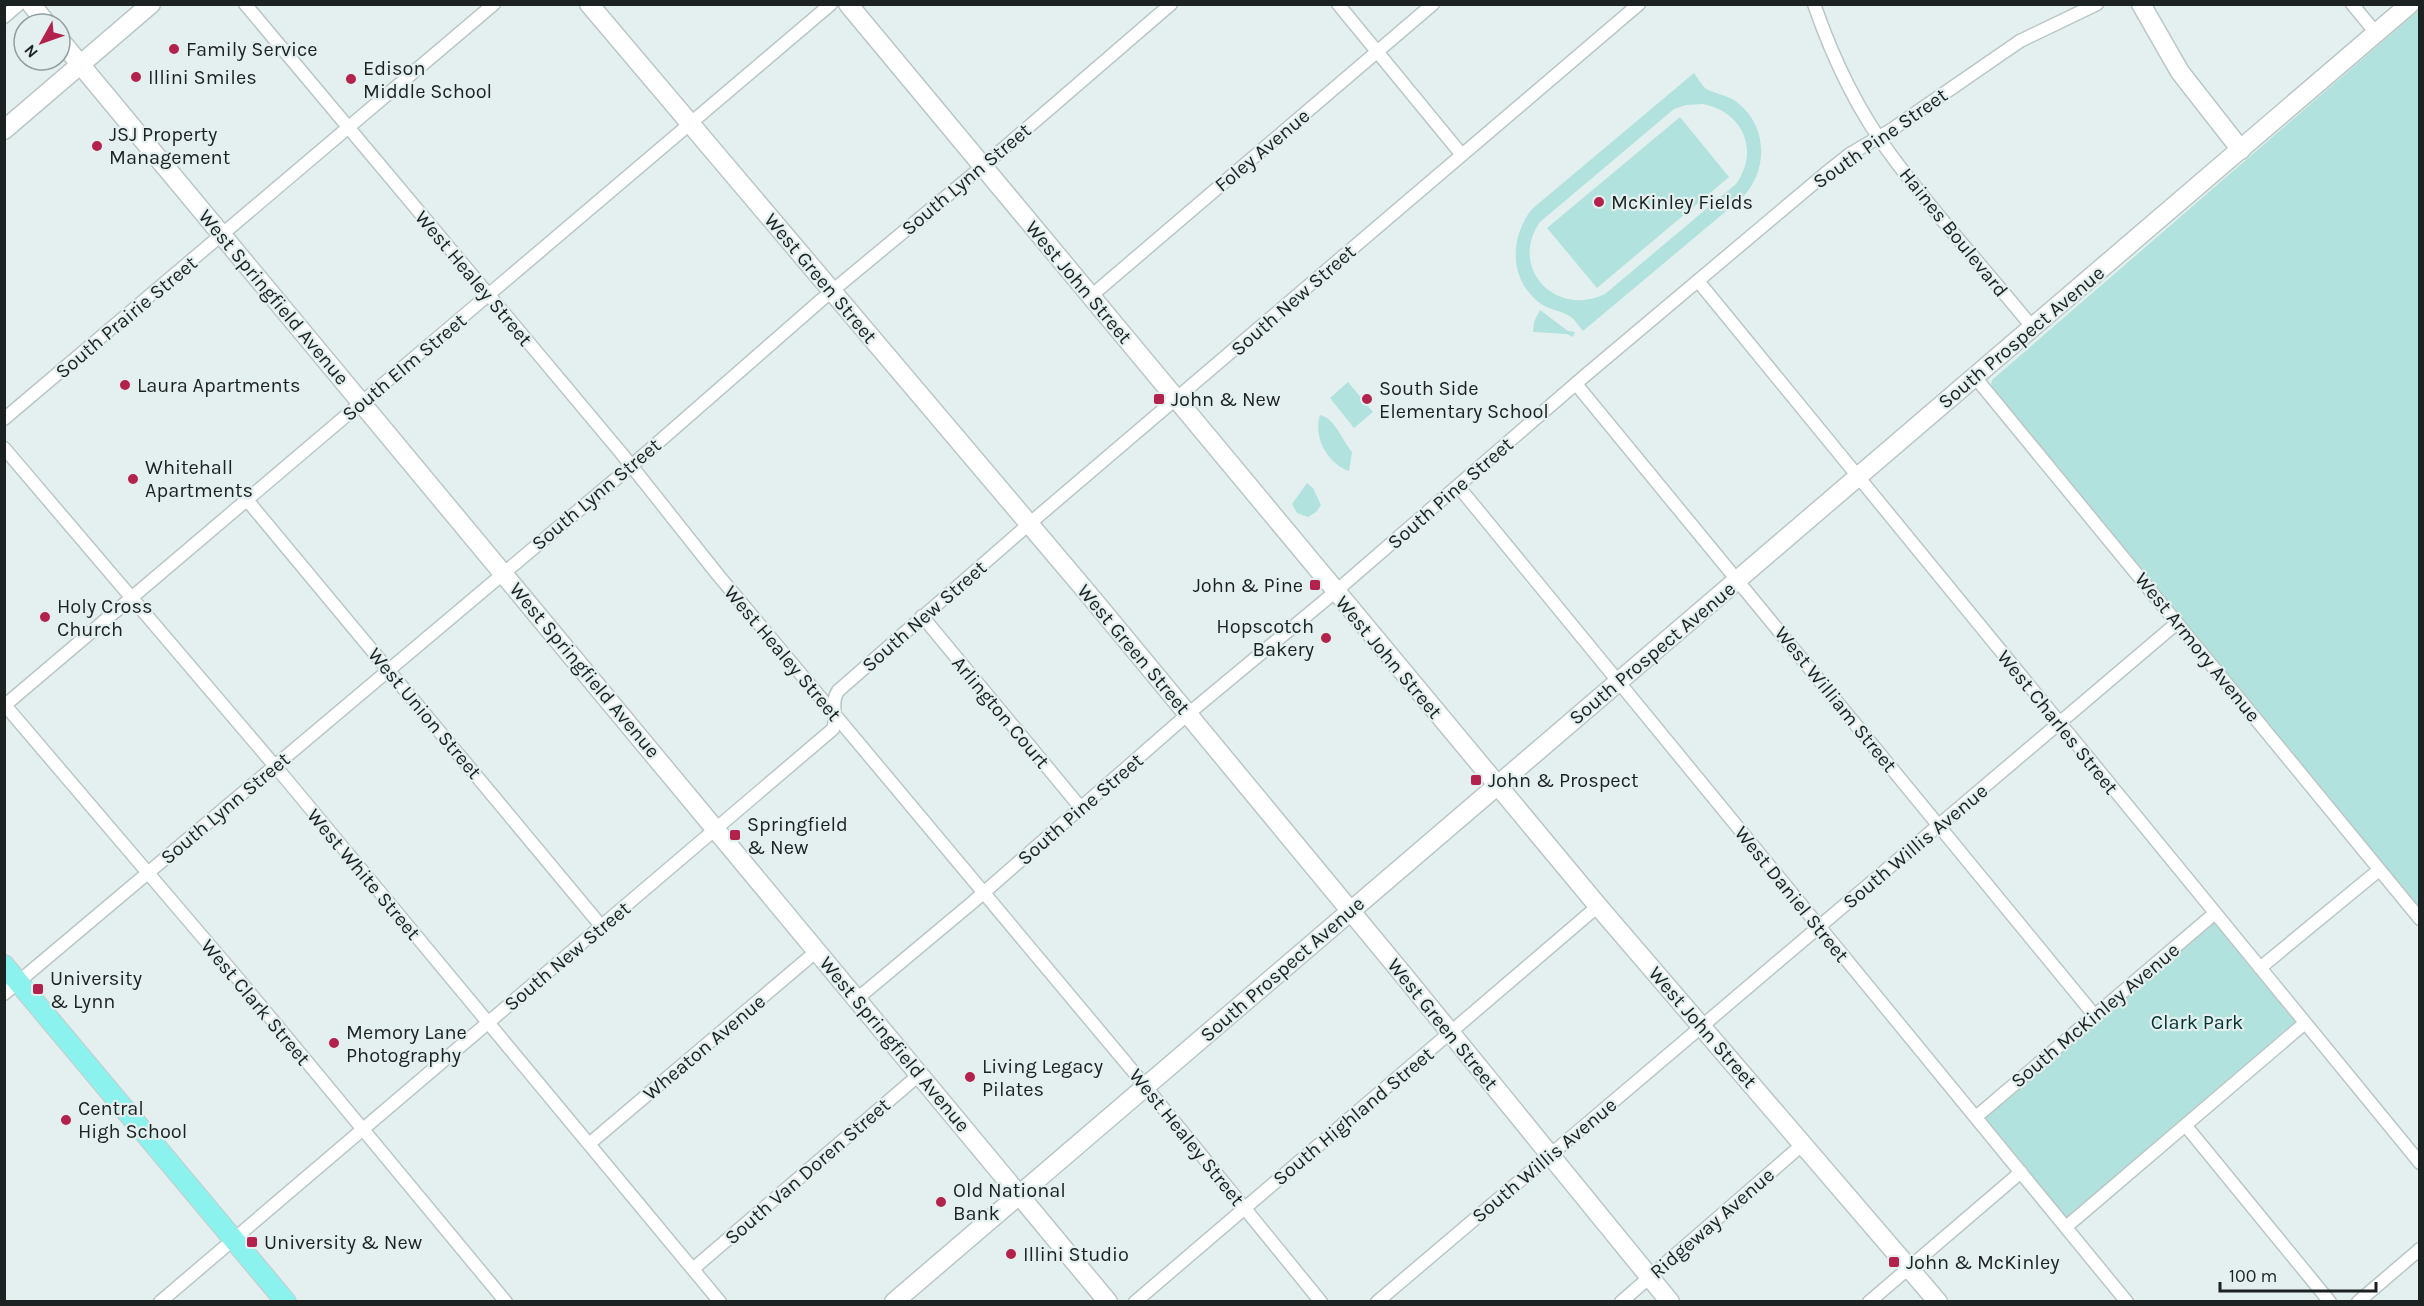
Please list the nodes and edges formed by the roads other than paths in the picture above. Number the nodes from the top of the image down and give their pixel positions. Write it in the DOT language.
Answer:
graph roads {
  1 [pos="19,4"];
  2 [pos="151,4"];
  3 [pos="245,4"];
  4 [pos="494,4"];
  5 [pos="589,4"];
  6 [pos="831,4"];
  7 [pos="848,4"];
  8 [pos="1171,4"];
  9 [pos="1338,4"];
  10 [pos="1433,4"];
  11 [pos="1639,4"];
  12 [pos="1814,4"];
  13 [pos="2097,4"];
  14 [pos="2141,4"];
  15 [pos="2352,4"];
  16 [pos="2410,4"];
  17 [pos="4,17"];
  18 [pos="2376,33"];
  19 [pos="1377,52"];
  20 [pos="72,54"];
  21 [pos="81,65"];
  22 [pos="689,124"];
  23 [pos="348,128"];
  24 [pos="4,130"];
  25 [pos="1879,138"];
  26 [pos="2241,150"];
  27 [pos="1462,155"];
  28 [pos="983,166"];
  29 [pos="223,236"];
  30 [pos="1698,281"];
  31 [pos="832,291"];
  32 [pos="488,295"];
  33 [pos="1091,296"];
  34 [pos="2033,328"];
  35 [pos="1975,377"];
  36 [pos="1576,384"];
  37 [pos="1176,400"];
  38 [pos="362,402"];
  39 [pos="4,420"];
  40 [pos="4,448"];
  41 [pos="630,466"];
  42 [pos="1858,477"];
  43 [pos="1458,486"];
  44 [pos="247,500"];
  45 [pos="1029,524"];
  46 [pos="504,572"];
  47 [pos="1738,580"];
  48 [pos="1335,592"];
  49 [pos="132,598"];
  50 [pos="922,616"];
  51 [pos="2177,622"];
  52 [pos="389,669"];
  53 [pos="1619,682"];
  54 [pos="5,705"];
  55 [pos="833,713"];
  56 [pos="1188,714"];
  57 [pos="2059,724"];
  58 [pos="274,766"];
  59 [pos="1497,786"];
  60 [pos="1081,808"];
  61 [pos="1940,826"];
  62 [pos="716,827"];
  63 [pos="2379,870"];
  64 [pos="147,873"];
  65 [pos="984,892"];
  66 [pos="1598,906"];
  67 [pos="1350,910"];
  68 [pos="2215,913"];
  69 [pos="2420,919"];
  70 [pos="602,927"];
  71 [pos="1820,927"];
  72 [pos="818,950"];
  73 [pos="4,965"];
  74 [pos="2260,968"];
  75 [pos="12,988"];
  76 [pos="858,998"];
  77 [pos="2095,1016"];
  78 [pos="488,1023"];
  79 [pos="2305,1023"];
  80 [pos="1703,1026"];
  81 [pos="1450,1032"];
  82 [pos="920,1074"];
  83 [pos="1145,1086"];
  84 [pos="1976,1117"];
  85 [pos="2186,1126"];
  86 [pos="363,1129"];
  87 [pos="589,1144"];
  88 [pos="1803,1144"];
  89 [pos="1550,1154"];
  90 [pos="2420,1163"];
  91 [pos="2021,1172"];
  92 [pos="1019,1193"];
  93 [pos="1245,1208"];
  94 [pos="2066,1227"];
  95 [pos="233,1238"];
  96 [pos="2420,1249"];
  97 [pos="1909,1267"];
  98 [pos="693,1269"];
  99 [pos="1650,1277"];
  100 [pos="904,1298"];
  101 [pos="159,1302"];
  102 [pos="286,1302"];
  103 [pos="506,1302"];
  104 [pos="720,1302"];
  105 [pos="1108,1302"];
  106 [pos="1135,1302"];
  107 [pos="1321,1302"];
  108 [pos="1377,1302"];
  109 [pos="1621,1302"];
  110 [pos="1670,1302"];
  111 [pos="1869,1302"];
  112 [pos="1938,1302"];
  113 [pos="2127,1302"];
  114 [pos="2330,1302"];
  115 [pos="2358,1302"];
  1 -- 17 [label="street"];
  2 -- 21 [label="main road"];
  3 -- 23 [label="street, West Healey Street"];
  4 -- 23 [label="street, South Prairie Street"];
  5 -- 22 [label="main road, West Green Street"];
  6 -- 22 [label="street, South Elm Street"];
  7 -- 28 [label="main road, West John Street"];
  8 -- 28 [label="street, South Lynn Street"];
  9 -- 19 [label="street"];
  10 -- 19 [label="street, Foley Avenue"];
  11 -- 27 [label="street, South New Street"];
  12 -- 25 [label="street, Haines Boulevard"];
  13 -- 25 [label="street, South Pine Street"];
  14 -- 26 [label="main road"];
  15 -- 18 [label="street"];
  16 -- 18 [label="main road, South Prospect Avenue"];
  18 -- 26 [label="main road, South Prospect Avenue"];
  19 -- 27 [label="street"];
  19 -- 33 [label="street, Foley Avenue"];
  20 -- 21 [label="main road, West Springfield Avenue"];
  21 -- 24 [label="main road"];
  21 -- 29 [label="main road, West Springfield Avenue"];
  22 -- 31 [label="main road, West Green Street"];
  22 -- 32 [label="street, South Elm Street"];
  23 -- 29 [label="street, South Prairie Street"];
  23 -- 32 [label="street, West Healey Street"];
  25 -- 30 [label="street, South Pine Street"];
  25 -- 34 [label="street, Haines Boulevard"];
  26 -- 34 [label="main road, South Prospect Avenue"];
  27 -- 37 [label="street, South New Street"];
  28 -- 31 [label="street, South Lynn Street"];
  28 -- 33 [label="main road, West John Street"];
  29 -- 38 [label="main road, West Springfield Avenue"];
  29 -- 39 [label="street, South Prairie Street"];
  30 -- 36 [label="street, South Pine Street"];
  30 -- 42 [label="street, West Charles Street"];
  31 -- 41 [label="street, South Lynn Street"];
  31 -- 45 [label="main road, West Green Street"];
  32 -- 38 [label="street, South Elm Street"];
  32 -- 41 [label="street, West Healey Street"];
  33 -- 37 [label="main road, West John Street"];
  34 -- 35 [label="main road, South Prospect Avenue"];
  35 -- 42 [label="main road, South Prospect Avenue"];
  35 -- 51 [label="street, West Armory Avenue"];
  36 -- 43 [label="street, South Pine Street"];
  36 -- 47 [label="street, West William Street"];
  37 -- 45 [label="street, South New Street"];
  37 -- 48 [label="main road, West John Street"];
  38 -- 44 [label="street, South Elm Street"];
  38 -- 46 [label="main road, West Springfield Avenue"];
  40 -- 49 [label="street, West White Street"];
  41 -- 46 [label="street, South Lynn Street"];
  41 -- 55 [label="street, West Healey Street"];
  42 -- 47 [label="main road, South Prospect Avenue"];
  42 -- 57 [label="street, West Charles Street"];
  43 -- 48 [label="street, South Pine Street"];
  43 -- 53 [label="street, West Daniel Street"];
  44 -- 49 [label="street, South Elm Street"];
  44 -- 52 [label="street, West Union Street"];
  45 -- 50 [label="street, South New Street"];
  45 -- 56 [label="main road, West Green Street"];
  46 -- 52 [label="street, South Lynn Street"];
  46 -- 62 [label="main road, West Springfield Avenue"];
  47 -- 53 [label="main road, South Prospect Avenue"];
  47 -- 61 [label="street, West William Street"];
  48 -- 56 [label="street, South Pine Street"];
  48 -- 59 [label="main road, West John Street"];
  49 -- 54 [label="street, South Elm Street"];
  49 -- 58 [label="street, West White Street"];
  50 -- 55 [label="street, South New Street"];
  50 -- 60 [label="street, Arlington Court"];
  51 -- 57 [label="street, South Willis Avenue"];
  51 -- 63 [label="street, West Armory Avenue"];
  52 -- 58 [label="street, South Lynn Street"];
  52 -- 70 [label="street, West Union Street"];
  53 -- 59 [label="main road, South Prospect Avenue"];
  53 -- 71 [label="street, West Daniel Street"];
  54 -- 64 [label="street, West Clark Street"];
  55 -- 62 [label="street, South New Street"];
  55 -- 65 [label="street, West Healey Street"];
  56 -- 60 [label="street, South Pine Street"];
  56 -- 67 [label="main road, West Green Street"];
  57 -- 61 [label="street, South Willis Avenue"];
  57 -- 68 [label="street, West Charles Street"];
  58 -- 64 [label="street, South Lynn Street"];
  58 -- 78 [label="street, West White Street"];
  59 -- 66 [label="main road, West John Street"];
  59 -- 67 [label="main road, South Prospect Avenue"];
  60 -- 65 [label="street, South Pine Street"];
  61 -- 71 [label="street, South Willis Avenue"];
  61 -- 77 [label="street, West William Street"];
  62 -- 70 [label="street, South New Street"];
  62 -- 72 [label="main road, West Springfield Avenue"];
  63 -- 69 [label="street, West Armory Avenue"];
  63 -- 74 [label="street"];
  64 -- 75 [label="street, South Lynn Street"];
  64 -- 86 [label="street, West Clark Street"];
  65 -- 76 [label="street, South Pine Street"];
  65 -- 83 [label="street, West Healey Street"];
  66 -- 80 [label="main road, West John Street"];
  66 -- 81 [label="street, South Highland Street"];
  67 -- 81 [label="main road, West Green Street"];
  67 -- 83 [label="main road, South Prospect Avenue"];
  68 -- 74 [label="street, West Charles Street"];
  68 -- 77 [label="street, South McKinley Avenue"];
  70 -- 78 [label="street, South New Street"];
  71 -- 80 [label="street, South Willis Avenue"];
  71 -- 84 [label="street, West Daniel Street"];
  72 -- 76 [label="main road, West Springfield Avenue"];
  72 -- 87 [label="street, Wheaton Avenue"];
  73 -- 75 [label="main road"];
  74 -- 79 [label="street, West Charles Street"];
  75 -- 95 [label="main road"];
  76 -- 82 [label="main road, West Springfield Avenue"];
  77 -- 84 [label="street, South McKinley Avenue"];
  78 -- 86 [label="street, South New Street"];
  78 -- 87 [label="street, West White Street"];
  79 -- 85 [label="street"];
  79 -- 90 [label="street, West Charles Street"];
  80 -- 88 [label="main road, West John Street"];
  80 -- 89 [label="street, South Willis Avenue"];
  81 -- 89 [label="main road, West Green Street"];
  81 -- 93 [label="street, South Highland Street"];
  82 -- 92 [label="main road, West Springfield Avenue"];
  82 -- 98 [label="street, South Van Doren Street"];
  83 -- 92 [label="main road, South Prospect Avenue"];
  83 -- 93 [label="street, West Healey Street"];
  84 -- 91 [label="street, West Daniel Street"];
  85 -- 94 [label="street"];
  85 -- 114 [label="street"];
  86 -- 95 [label="street, South New Street"];
  86 -- 103 [label="street, West Clark Street"];
  87 -- 98 [label="street, West White Street"];
  88 -- 97 [label="main road, West John Street"];
  88 -- 99 [label="street, Ridgeway Avenue"];
  89 -- 99 [label="main road, West Green Street"];
  89 -- 108 [label="street, South Willis Avenue"];
  91 -- 94 [label="street, West Daniel Street"];
  91 -- 97 [label="street"];
  92 -- 100 [label="main road, South Prospect Avenue"];
  92 -- 105 [label="main road, West Springfield Avenue"];
  93 -- 106 [label="street, South Highland Street"];
  93 -- 107 [label="street, West Healey Street"];
  94 -- 113 [label="street, West Daniel Street"];
  95 -- 101 [label="street, South New Street"];
  95 -- 102 [label="main road"];
  96 -- 115 [label="street"];
  97 -- 111 [label="street"];
  97 -- 112 [label="main road, West John Street"];
  98 -- 104 [label="street, West White Street"];
  99 -- 109 [label="street, Ridgeway Avenue"];
  99 -- 110 [label="main road, West Green Street"];
}
